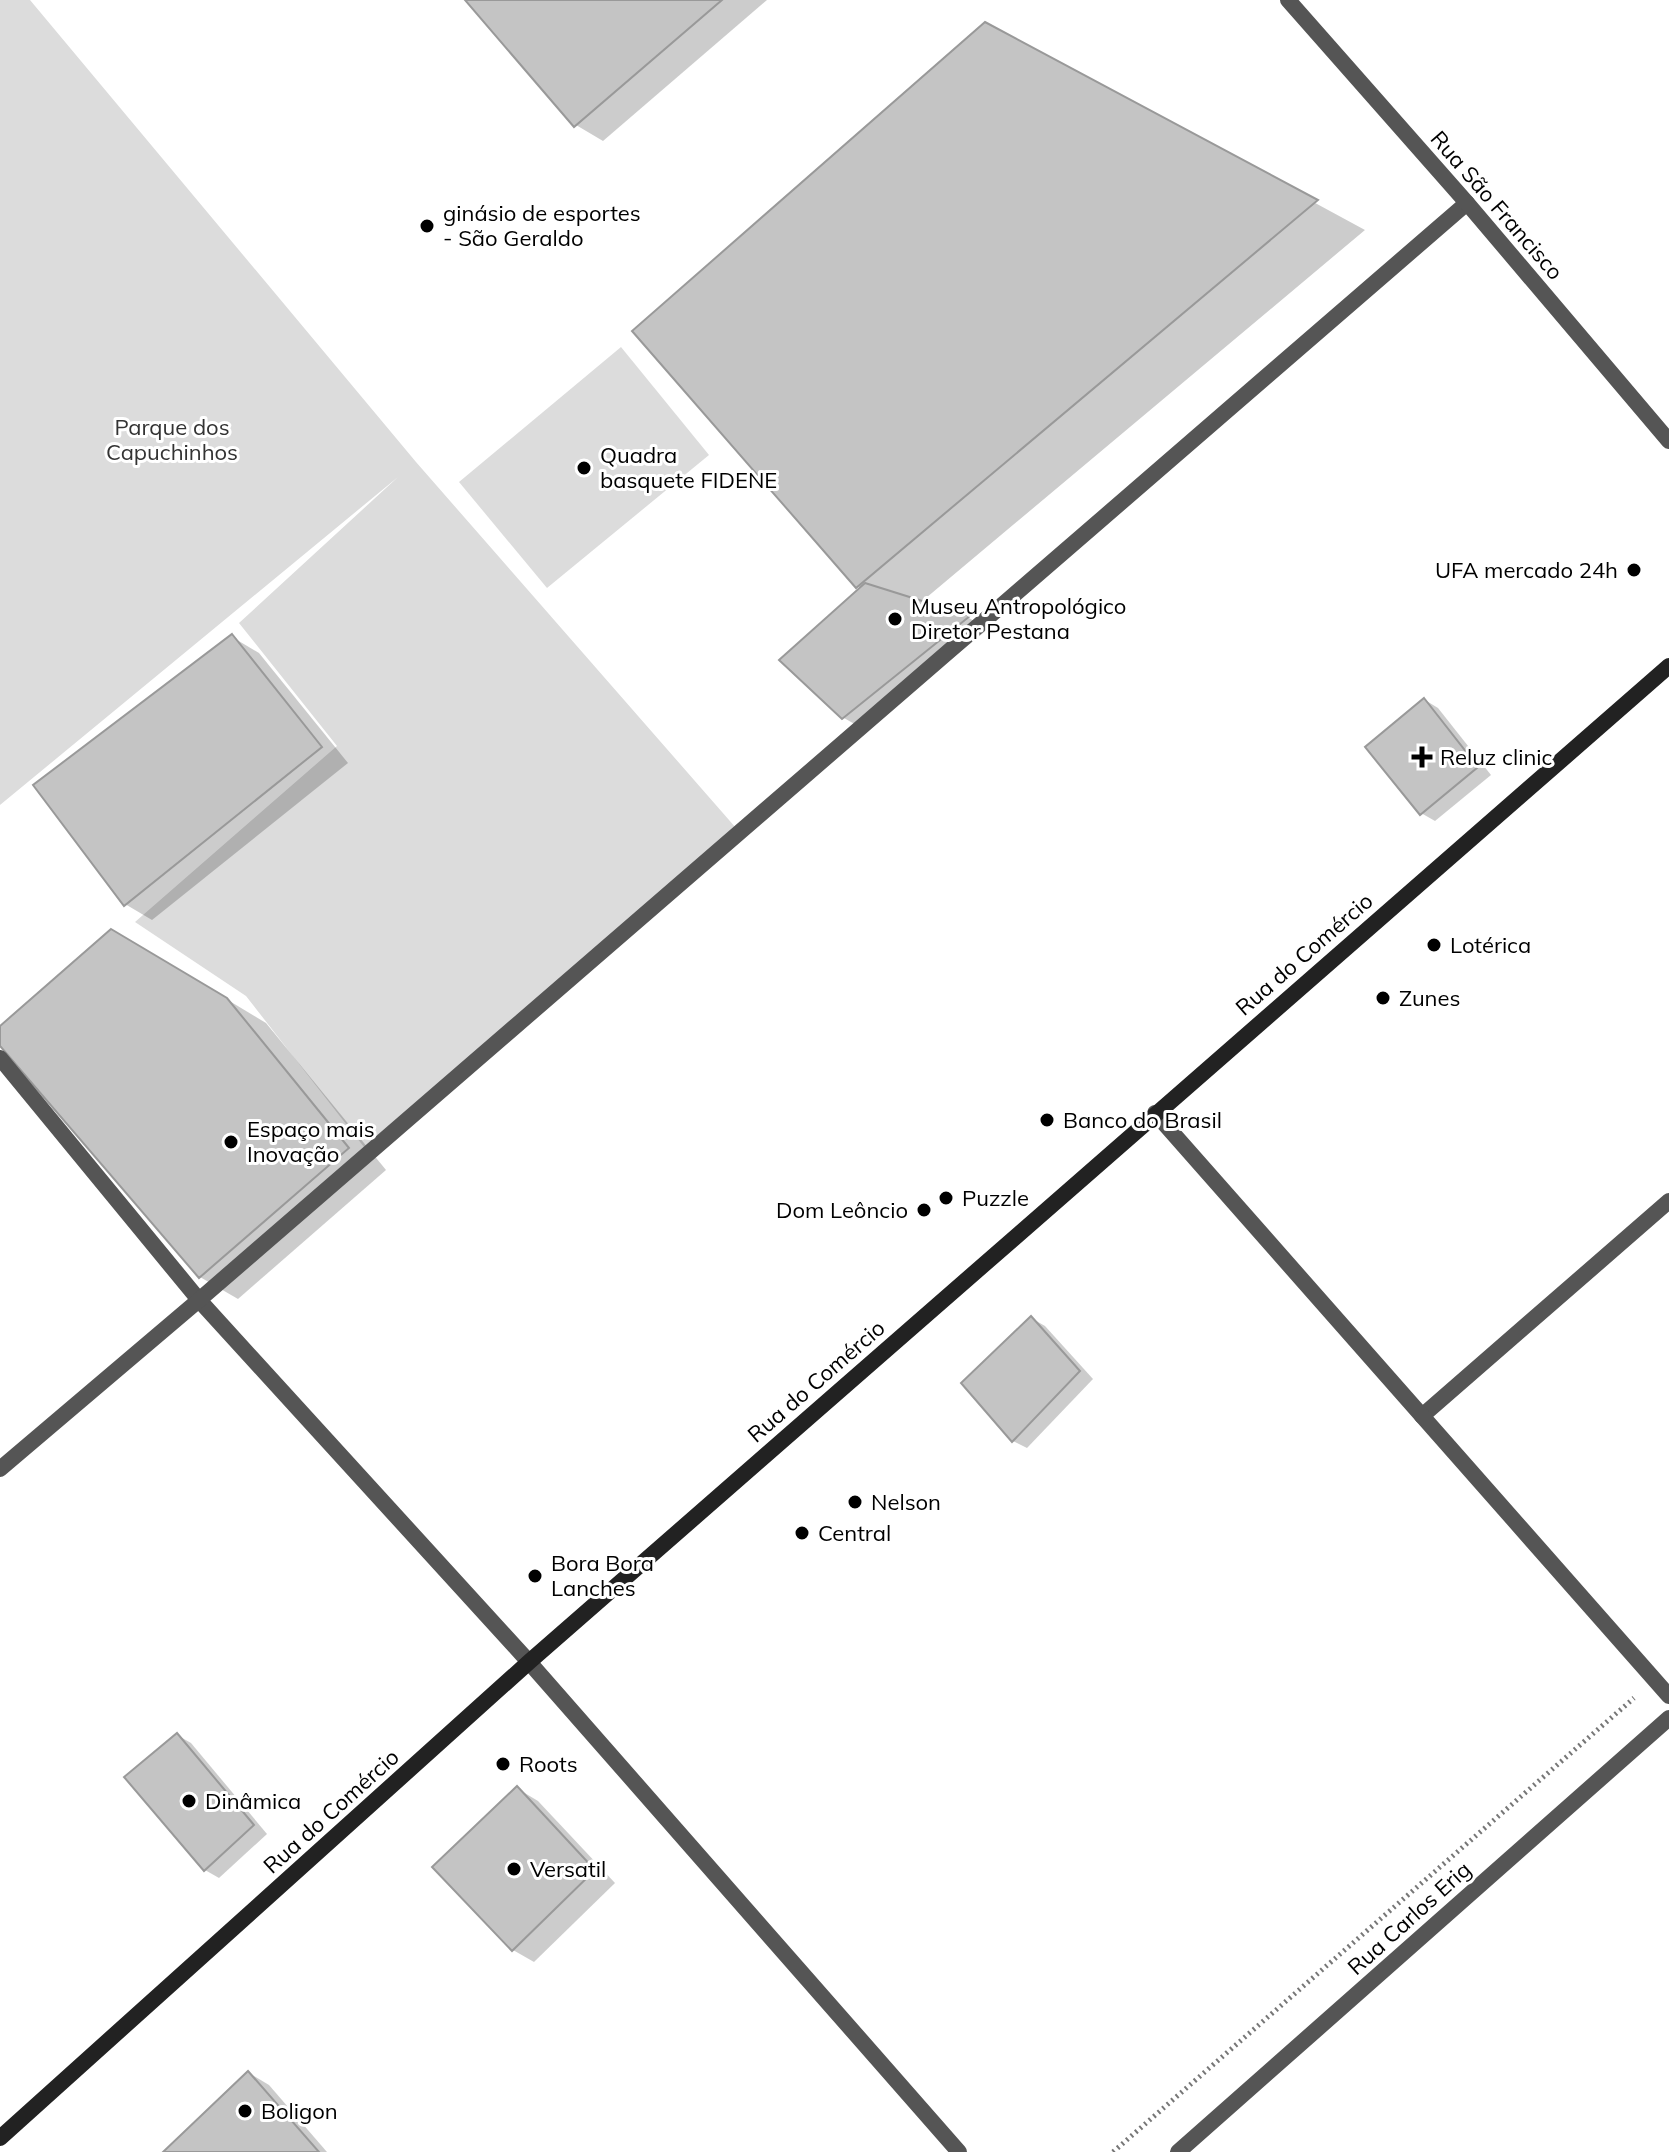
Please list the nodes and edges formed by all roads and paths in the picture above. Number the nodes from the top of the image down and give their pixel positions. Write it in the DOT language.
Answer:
graph roads {
  1 [pos="1288,0"];
  2 [pos="1467,203"];
  3 [pos="1669,441"];
  4 [pos="1669,666"];
  5 [pos="0,1058"];
  6 [pos="1155,1113"];
  7 [pos="1669,1201"];
  8 [pos="199,1300"];
  9 [pos="1422,1416"];
  10 [pos="0,1469"];
  11 [pos="529,1662"];
  12 [pos="1654,1680"];
  13 [pos="1669,1696"];
  14 [pos="1669,1718"];
  15 [pos="0,2138"];
  16 [pos="959,2152"];
  17 [pos="1113,2152"];
  18 [pos="1178,2152"];
  1 -- 2 [label="street, Rua São Francisco"];
  2 -- 3 [label="street, Rua São Francisco"];
  2 -- 8 [label="street"];
  4 -- 6 [label="main road, Rua do Comércio"];
  5 -- 8 [label="street"];
  6 -- 9 [label="street"];
  6 -- 11 [label="main road, Rua do Comércio"];
  7 -- 9 [label="street"];
  8 -- 10 [label="street"];
  8 -- 11 [label="street"];
  9 -- 12 [label="street"];
  11 -- 15 [label="main road, Rua do Comércio"];
  11 -- 16 [label="street"];
  12 -- 13 [label="street"];
  12 -- 17 [label="path"];
  14 -- 18 [label="street, Rua Carlos Erig"];
}
